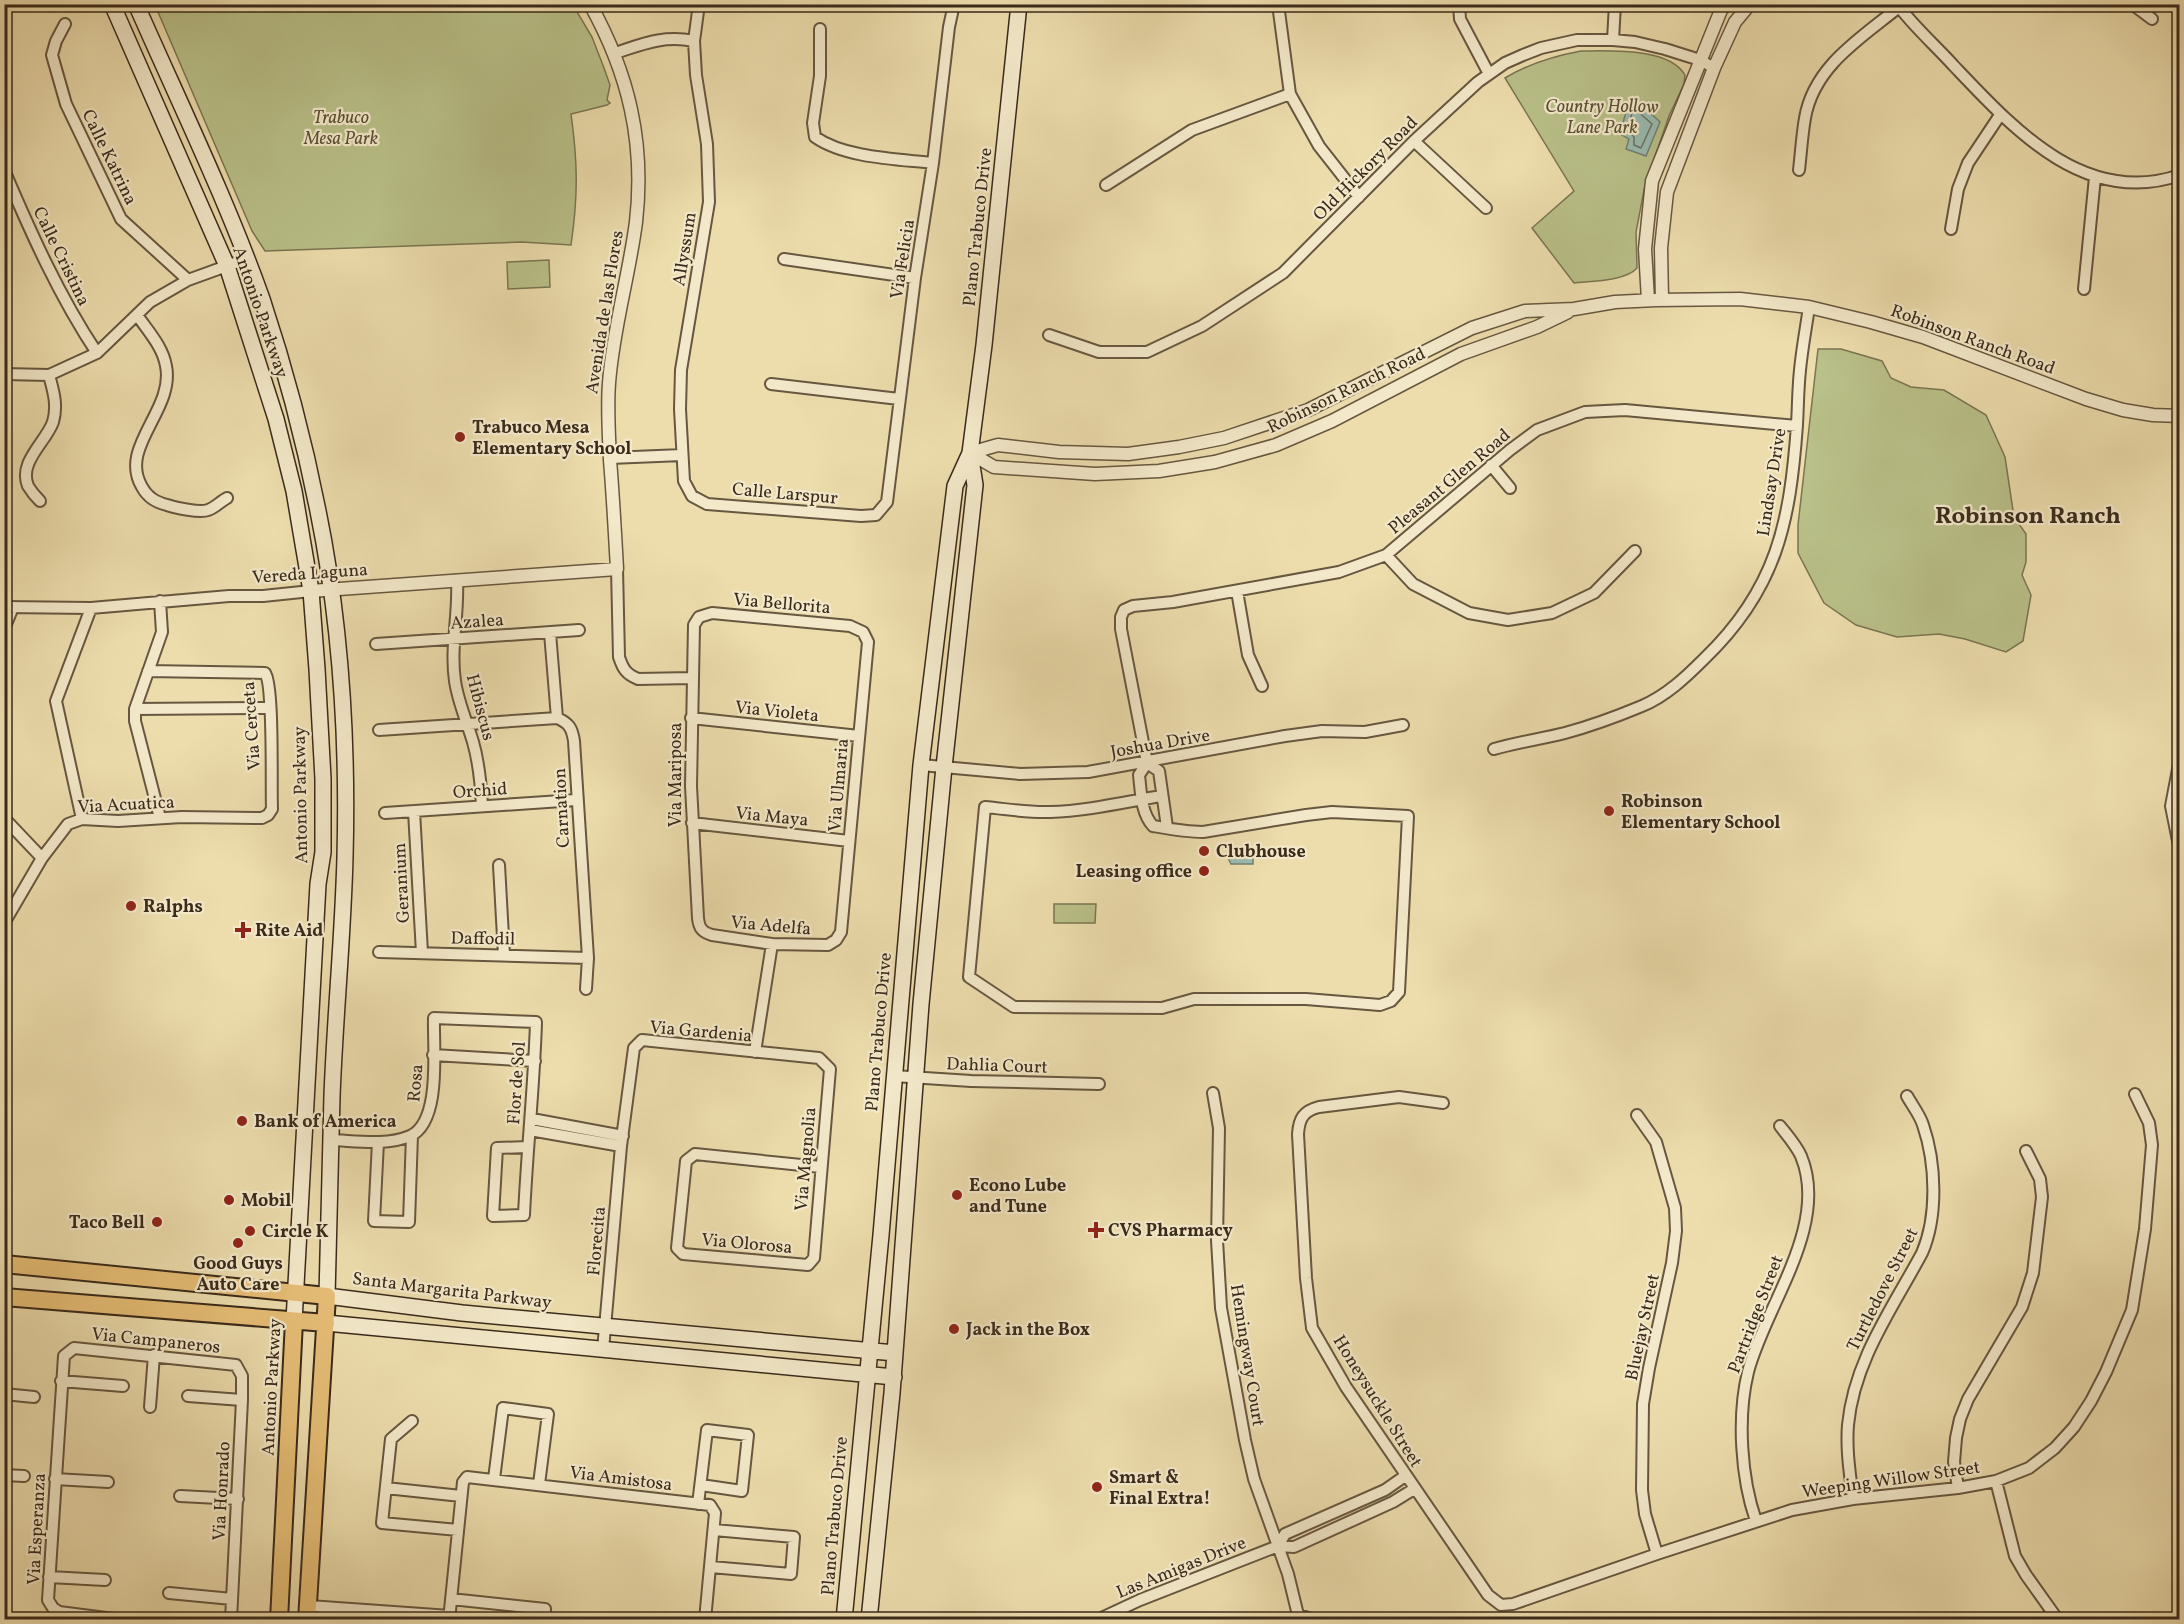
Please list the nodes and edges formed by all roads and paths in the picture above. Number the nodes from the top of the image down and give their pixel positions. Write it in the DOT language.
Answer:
graph roads {
  1 [pos="112,4"];
  2 [pos="136,4"];
  3 [pos="590,4"];
  4 [pos="699,4"];
  5 [pos="954,4"];
  6 [pos="1020,4"];
  7 [pos="1278,4"];
  8 [pos="1460,4"];
  9 [pos="1615,4"];
  10 [pos="1726,4"];
  11 [pos="1750,4"];
  12 [pos="2132,4"];
  13 [pos="1898,6"];
  14 [pos="2152,19"];
  15 [pos="65,24"];
  16 [pos="820,29"];
  17 [pos="694,40"];
  18 [pos="1613,40"];
  19 [pos="615,53"];
  20 [pos="1700,60"];
  21 [pos="1714,68"];
  22 [pos="1489,74"];
  23 [pos="1290,93"];
  24 [pos="2000,115"];
  25 [pos="1414,141"];
  26 [pos="933,163"];
  27 [pos="4,170"];
  28 [pos="1799,170"];
  29 [pos="2180,175"];
  30 [pos="2095,177"];
  31 [pos="1106,185"];
  32 [pos="1359,197"];
  33 [pos="1486,208"];
  34 [pos="1951,229"];
  35 [pos="246,259"];
  36 [pos="784,259"];
  37 [pos="227,266"];
  38 [pos="915,278"];
  39 [pos="188,280"];
  40 [pos="2084,289"];
  41 [pos="1648,300"];
  42 [pos="1662,300"];
  43 [pos="1809,307"];
  44 [pos="1574,309"];
  45 [pos="136,315"];
  46 [pos="1049,335"];
  47 [pos="97,353"];
  48 [pos="4,374"];
  49 [pos="49,375"];
  50 [pos="771,384"];
  51 [pos="899,399"];
  52 [pos="2180,416"];
  53 [pos="1797,426"];
  54 [pos="970,453"];
  55 [pos="682,455"];
  56 [pos="610,458"];
  57 [pos="1491,465"];
  58 [pos="1510,488"];
  59 [pos="692,496"];
  60 [pos="227,498"];
  61 [pos="40,501"];
  62 [pos="876,515"];
  63 [pos="1635,551"];
  64 [pos="1386,555"];
  65 [pos="617,569"];
  66 [pos="457,580"];
  67 [pos="331,589"];
  68 [pos="311,591"];
  69 [pos="1237,591"];
  70 [pos="160,602"];
  71 [pos="9,607"];
  72 [pos="91,608"];
  73 [pos="699,617"];
  74 [pos="4,629"];
  75 [pos="579,630"];
  76 [pos="863,632"];
  77 [pos="550,633"];
  78 [pos="455,639"];
  79 [pos="376,645"];
  80 [pos="148,671"];
  81 [pos="692,678"];
  82 [pos="1262,686"];
  83 [pos="270,708"];
  84 [pos="135,709"];
  85 [pos="557,718"];
  86 [pos="691,718"];
  87 [pos="466,724"];
  88 [pos="1403,725"];
  89 [pos="380,730"];
  90 [pos="859,736"];
  91 [pos="1494,749"];
  92 [pos="2180,759"];
  93 [pos="1147,763"];
  94 [pos="921,765"];
  95 [pos="944,767"];
  96 [pos="1161,796"];
  97 [pos="1142,799"];
  98 [pos="576,800"];
  99 [pos="482,806"];
  100 [pos="414,811"];
  101 [pos="385,813"];
  102 [pos="4,818"];
  103 [pos="160,818"];
  104 [pos="262,818"];
  105 [pos="82,819"];
  106 [pos="692,823"];
  107 [pos="1167,827"];
  108 [pos="849,841"];
  109 [pos="2180,851"];
  110 [pos="42,858"];
  111 [pos="499,865"];
  112 [pos="6,918"];
  113 [pos="703,932"];
  114 [pos="836,940"];
  115 [pos="772,944"];
  116 [pos="378,952"];
  117 [pos="422,953"];
  118 [pos="504,955"];
  119 [pos="588,958"];
  120 [pos="586,988"];
  121 [pos="434,1018"];
  122 [pos="755,1052"];
  123 [pos="433,1055"];
  124 [pos="819,1058"];
  125 [pos="535,1060"];
  126 [pos="894,1076"];
  127 [pos="916,1078"];
  128 [pos="1099,1084"];
  129 [pos="1213,1093"];
  130 [pos="2135,1094"];
  131 [pos="1907,1096"];
  132 [pos="1443,1103"];
  133 [pos="1637,1115"];
  134 [pos="531,1125"];
  135 [pos="1780,1126"];
  136 [pos="412,1135"];
  137 [pos="332,1140"];
  138 [pos="622,1141"];
  139 [pos="378,1142"];
  140 [pos="527,1147"];
  141 [pos="2026,1152"];
  142 [pos="821,1167"];
  143 [pos="4,1264"];
  144 [pos="808,1264"];
  145 [pos="296,1294"];
  146 [pos="327,1296"];
  147 [pos="4,1297"];
  148 [pos="294,1321"];
  149 [pos="326,1323"];
  150 [pos="606,1327"];
  151 [pos="603,1350"];
  152 [pos="870,1351"];
  153 [pos="895,1353"];
  154 [pos="154,1355"];
  155 [pos="236,1365"];
  156 [pos="867,1375"];
  157 [pos="894,1377"];
  158 [pos="61,1381"];
  159 [pos="123,1386"];
  160 [pos="4,1395"];
  161 [pos="188,1396"];
  162 [pos="34,1397"];
  163 [pos="242,1400"];
  164 [pos="150,1407"];
  165 [pos="412,1421"];
  166 [pos="4,1475"];
  167 [pos="24,1476"];
  168 [pos="1405,1476"];
  169 [pos="56,1479"];
  170 [pos="494,1479"];
  171 [pos="1996,1481"];
  172 [pos="108,1482"];
  173 [pos="539,1484"];
  174 [pos="701,1485"];
  175 [pos="386,1488"];
  176 [pos="1958,1488"];
  177 [pos="1414,1489"];
  178 [pos="180,1496"];
  179 [pos="461,1496"];
  180 [pos="238,1499"];
  181 [pos="1853,1499"];
  182 [pos="1359,1502"];
  183 [pos="699,1504"];
  184 [pos="1366,1515"];
  185 [pos="1756,1521"];
  186 [pos="458,1530"];
  187 [pos="714,1530"];
  188 [pos="1278,1546"];
  189 [pos="1656,1554"];
  190 [pos="711,1567"];
  191 [pos="49,1577"];
  192 [pos="105,1580"];
  193 [pos="169,1593"];
  194 [pos="232,1599"];
  195 [pos="451,1599"];
  196 [pos="1502,1605"];
  197 [pos="308,1613"];
  198 [pos="1297,1617"];
  199 [pos="449,1618"];
  200 [pos="122,1620"];
  201 [pos="231,1620"];
  202 [pos="279,1620"];
  203 [pos="544,1620"];
  204 [pos="705,1620"];
  205 [pos="844,1620"];
  206 [pos="869,1620"];
  207 [pos="1097,1620"];
  208 [pos="1315,1620"];
  209 [pos="2058,1620"];
  1 -- 37 [label="main road, Antonio Parkway"];
  2 -- 35 [label="main road, Antonio Parkway"];
  3 -- 19 [label="street, Avenida de las Flores"];
  4 -- 17 [label="street, Allyssum"];
  5 -- 26 [label="street, Via Felicia"];
  6 -- 54 [label="main road, Plano Trabuco Drive"];
  7 -- 23 [label="street"];
  8 -- 22 [label="street"];
  9 -- 18 [label="street"];
  10 -- 20 [label="street"];
  11 -- 21 [label="street"];
  12 -- 14 [label="street"];
  13 -- 24 [label="street"];
  13 -- 28 [label="street"];
  15 -- 39 [label="street, Calle Katrina"];
  16 -- 26 [label="street"];
  17 -- 19 [label="street"];
  17 -- 55 [label="street, Allyssum"];
  18 -- 20 [label="street, Old Hickory Road"];
  18 -- 22 [label="street, Old Hickory Road"];
  19 -- 56 [label="street, Avenida de las Flores"];
  20 -- 21 [label="street, Old Hickory Road"];
  20 -- 41 [label="street"];
  21 -- 42 [label="street"];
  22 -- 25 [label="street, Old Hickory Road"];
  23 -- 31 [label="street"];
  23 -- 32 [label="street"];
  24 -- 30 [label="street"];
  24 -- 34 [label="street"];
  25 -- 32 [label="street, Old Hickory Road"];
  25 -- 33 [label="street"];
  26 -- 38 [label="street, Via Felicia"];
  27 -- 47 [label="street, Calle Cristina"];
  29 -- 30 [label="street"];
  30 -- 40 [label="street"];
  32 -- 46 [label="street, Old Hickory Road"];
  35 -- 37 [label="street"];
  35 -- 67 [label="main road, Antonio Parkway"];
  36 -- 38 [label="street"];
  37 -- 39 [label="street"];
  37 -- 68 [label="main road, Antonio Parkway"];
  38 -- 51 [label="street, Via Felicia"];
  39 -- 45 [label="street"];
  41 -- 42 [label="street, Robinson Ranch Road"];
  41 -- 44 [label="street, Robinson Ranch Road"];
  42 -- 43 [label="street, Robinson Ranch Road"];
  43 -- 52 [label="street, Robinson Ranch Road"];
  43 -- 53 [label="street, Lindsay Drive"];
  44 -- 54 [label="street, Robinson Ranch Road"];
  44 -- 54 [label="street, Robinson Ranch Road"];
  45 -- 47 [label="street"];
  45 -- 60 [label="street"];
  47 -- 49 [label="street"];
  48 -- 49 [label="street"];
  49 -- 61 [label="street"];
  50 -- 51 [label="street"];
  51 -- 62 [label="street, Via Felicia"];
  53 -- 57 [label="street, Pleasant Glen Road"];
  53 -- 91 [label="street, Lindsay Drive"];
  54 -- 94 [label="main road, Plano Trabuco Drive"];
  54 -- 95 [label="main road, Plano Trabuco Drive"];
  55 -- 56 [label="street"];
  55 -- 59 [label="street, Allyssum"];
  56 -- 65 [label="street, Avenida de las Flores"];
  57 -- 58 [label="street"];
  57 -- 64 [label="street, Pleasant Glen Road"];
  59 -- 62 [label="street, Calle Larspur"];
  63 -- 64 [label="street"];
  64 -- 69 [label="street, Pleasant Glen Road"];
  65 -- 66 [label="street, Vereda Laguna"];
  65 -- 81 [label="street, Avenida de las Flores"];
  66 -- 67 [label="street, Vereda Laguna"];
  66 -- 78 [label="street, Hibiscus"];
  67 -- 68 [label="street, Vereda Laguna"];
  67 -- 137 [label="main road, Antonio Parkway"];
  68 -- 70 [label="street, Vereda Laguna"];
  68 -- 145 [label="main road, Antonio Parkway"];
  69 -- 82 [label="street"];
  69 -- 93 [label="street, Pleasant Glen Road"];
  70 -- 72 [label="street, Vereda Laguna"];
  70 -- 80 [label="street"];
  71 -- 72 [label="street, Vereda Laguna"];
  71 -- 74 [label="street"];
  72 -- 105 [label="street"];
  73 -- 76 [label="street, Via Bellorita"];
  73 -- 81 [label="street, Via Mariposa"];
  75 -- 77 [label="street, Azalea"];
  76 -- 90 [label="street, Via Ulmaria"];
  77 -- 78 [label="street, Azalea"];
  77 -- 85 [label="street"];
  78 -- 79 [label="street, Azalea"];
  78 -- 87 [label="street, Hibiscus"];
  80 -- 83 [label="street, Via Cerceta"];
  80 -- 84 [label="street"];
  81 -- 86 [label="street, Via Mariposa"];
  83 -- 84 [label="street"];
  83 -- 104 [label="street, Via Cerceta"];
  84 -- 103 [label="street"];
  85 -- 87 [label="street"];
  85 -- 98 [label="street, Carnation"];
  86 -- 90 [label="street, Via Violeta"];
  86 -- 106 [label="street, Via Mariposa"];
  87 -- 89 [label="street"];
  87 -- 99 [label="street, Hibiscus"];
  88 -- 93 [label="street, Joshua Drive"];
  90 -- 108 [label="street, Via Ulmaria"];
  92 -- 109 [label="street"];
  93 -- 95 [label="street, Joshua Drive"];
  93 -- 96 [label="street"];
  93 -- 97 [label="street"];
  94 -- 95 [label="street, Joshua Drive"];
  94 -- 126 [label="main road, Plano Trabuco Drive"];
  95 -- 127 [label="main road, Plano Trabuco Drive"];
  96 -- 97 [label="street"];
  96 -- 107 [label="street"];
  97 -- 107 [label="street"];
  97 -- 107 [label="street"];
  98 -- 99 [label="street, Orchid"];
  98 -- 119 [label="street, Carnation"];
  99 -- 100 [label="street, Orchid"];
  100 -- 101 [label="street, Orchid"];
  100 -- 117 [label="street, Geranium"];
  102 -- 110 [label="street"];
  103 -- 104 [label="street, Via Acuatica"];
  103 -- 105 [label="street, Via Acuatica"];
  105 -- 110 [label="street, Via Acuatica"];
  106 -- 108 [label="street, Via Maya"];
  106 -- 113 [label="street, Via Mariposa"];
  108 -- 114 [label="street, Via Ulmaria"];
  110 -- 112 [label="street, Via Acuatica"];
  111 -- 118 [label="street"];
  113 -- 115 [label="street, Via Adelfa"];
  114 -- 115 [label="street, Via Adelfa"];
  115 -- 122 [label="street"];
  116 -- 117 [label="street, Daffodil"];
  117 -- 118 [label="street, Daffodil"];
  118 -- 119 [label="street, Daffodil"];
  119 -- 120 [label="street, Carnation"];
  121 -- 123 [label="street, Rosa"];
  121 -- 125 [label="street, Flor de Sol"];
  122 -- 124 [label="street, Via Gardenia"];
  122 -- 138 [label="street, Via Gardenia"];
  123 -- 125 [label="street"];
  123 -- 136 [label="street, Rosa"];
  124 -- 142 [label="street, Via Magnolia"];
  125 -- 134 [label="street, Flor de Sol"];
  126 -- 127 [label="street, Dahlia Court"];
  126 -- 152 [label="main road, Plano Trabuco Drive"];
  127 -- 128 [label="street, Dahlia Court"];
  127 -- 153 [label="main road, Plano Trabuco Drive"];
  129 -- 188 [label="street, Hemingway Court"];
  130 -- 171 [label="street, Weeping Willow Street"];
  131 -- 181 [label="street, Turtledove Street"];
  132 -- 168 [label="street, Honeysuckle Street"];
  133 -- 189 [label="street, Bluejay Street"];
  134 -- 138 [label="street"];
  134 -- 140 [label="street, Flor de Sol"];
  135 -- 185 [label="street, Partridge Street"];
  136 -- 139 [label="street"];
  136 -- 139 [label="street"];
  137 -- 139 [label="street"];
  137 -- 146 [label="main road, Antonio Parkway"];
  138 -- 150 [label="street, Florecita"];
  140 -- 140 [label="street, Flor de Sol"];
  141 -- 176 [label="street"];
  142 -- 144 [label="street, Via Magnolia"];
  142 -- 144 [label="street, Via Olorosa"];
  143 -- 145 [label="main road, Santa Margarita Parkway"];
  145 -- 146 [label="main road, Santa Margarita Parkway"];
  145 -- 148 [label="main road, Antonio Parkway"];
  146 -- 149 [label="main road, Antonio Parkway"];
  146 -- 150 [label="main road, Santa Margarita Parkway"];
  147 -- 148 [label="main road"];
  148 -- 149 [label="main road"];
  148 -- 202 [label="main road, Antonio Parkway"];
  149 -- 151 [label="main road"];
  149 -- 197 [label="main road, Antonio Parkway"];
  150 -- 151 [label="street, Florecita"];
  150 -- 152 [label="main road, Santa Margarita Parkway"];
  151 -- 156 [label="main road"];
  152 -- 153 [label="main road, Santa Margarita Parkway"];
  152 -- 156 [label="main road, Plano Trabuco Drive"];
  153 -- 157 [label="main road, Plano Trabuco Drive"];
  154 -- 155 [label="street, Via Campaneros"];
  154 -- 158 [label="street, Via Campaneros"];
  154 -- 164 [label="street"];
  155 -- 163 [label="street, Via Honrado"];
  156 -- 157 [label="main road"];
  156 -- 205 [label="main road, Plano Trabuco Drive"];
  157 -- 206 [label="main road, Plano Trabuco Drive"];
  158 -- 159 [label="street"];
  158 -- 169 [label="street, Via Esperanza"];
  160 -- 162 [label="street"];
  161 -- 163 [label="street"];
  163 -- 180 [label="street, Via Honrado"];
  165 -- 175 [label="street"];
  166 -- 167 [label="street"];
  168 -- 177 [label="street, Honeysuckle Street"];
  168 -- 182 [label="street, Las Amigas Drive"];
  169 -- 172 [label="street"];
  169 -- 191 [label="street, Via Esperanza"];
  170 -- 173 [label="street, Via Amistosa"];
  170 -- 173 [label="street"];
  170 -- 179 [label="street, Via Amistosa"];
  171 -- 176 [label="street, Weeping Willow Street"];
  171 -- 209 [label="street"];
  173 -- 183 [label="street, Via Amistosa"];
  174 -- 174 [label="street"];
  174 -- 183 [label="street"];
  175 -- 179 [label="street"];
  175 -- 186 [label="street"];
  176 -- 181 [label="street, Weeping Willow Street"];
  177 -- 184 [label="street, Las Amigas Drive"];
  177 -- 196 [label="street, Honeysuckle Street"];
  178 -- 180 [label="street"];
  179 -- 186 [label="street"];
  180 -- 194 [label="street, Via Honrado"];
  181 -- 185 [label="street, Weeping Willow Street"];
  182 -- 184 [label="street"];
  182 -- 188 [label="street, Las Amigas Drive"];
  183 -- 187 [label="street"];
  184 -- 188 [label="street, Las Amigas Drive"];
  185 -- 189 [label="street, Weeping Willow Street"];
  186 -- 195 [label="street"];
  187 -- 190 [label="street"];
  187 -- 190 [label="street"];
  188 -- 198 [label="street, Hemingway Court"];
  188 -- 207 [label="street, Las Amigas Drive"];
  189 -- 196 [label="street, Weeping Willow Street"];
  190 -- 204 [label="street"];
  191 -- 192 [label="street"];
  191 -- 200 [label="street, Via Esperanza"];
  193 -- 194 [label="street"];
  194 -- 201 [label="street, Via Honrado"];
  195 -- 199 [label="street"];
  195 -- 203 [label="street"];
  197 -- 199 [label="street"];
  198 -- 208 [label="street, Hemingway Court"];
}
